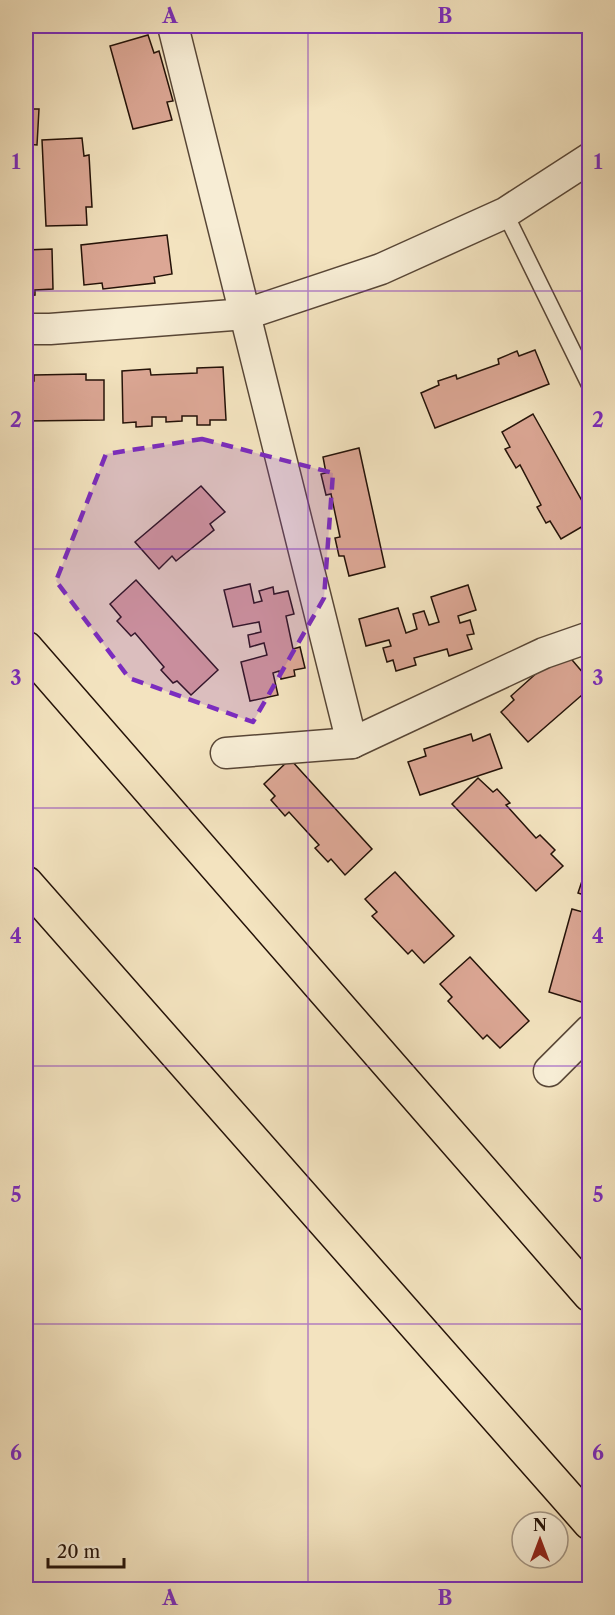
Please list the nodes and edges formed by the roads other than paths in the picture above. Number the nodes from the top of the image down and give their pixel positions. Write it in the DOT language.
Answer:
graph roads {
  1 [pos="173,26"];
  2 [pos="590,158"];
  3 [pos="505,213"];
  4 [pos="246,314"];
  5 [pos="26,329"];
  6 [pos="590,386"];
  7 [pos="590,637"];
  8 [pos="26,648"];
  9 [pos="352,743"];
  10 [pos="226,753"];
  11 [pos="26,883"];
  12 [pos="590,1030"];
  13 [pos="549,1071"];
  14 [pos="590,1295"];
  15 [pos="590,1523"];
  1 -- 4 [label="street"];
  2 -- 3 [label="street"];
  3 -- 4 [label="street"];
  3 -- 6 [label="lane"];
  4 -- 5 [label="street"];
  4 -- 9 [label="street"];
  7 -- 9 [label="street"];
  8 -- 14 [label="highway"];
  9 -- 10 [label="street"];
  11 -- 15 [label="highway"];
  12 -- 13 [label="street"];
}
